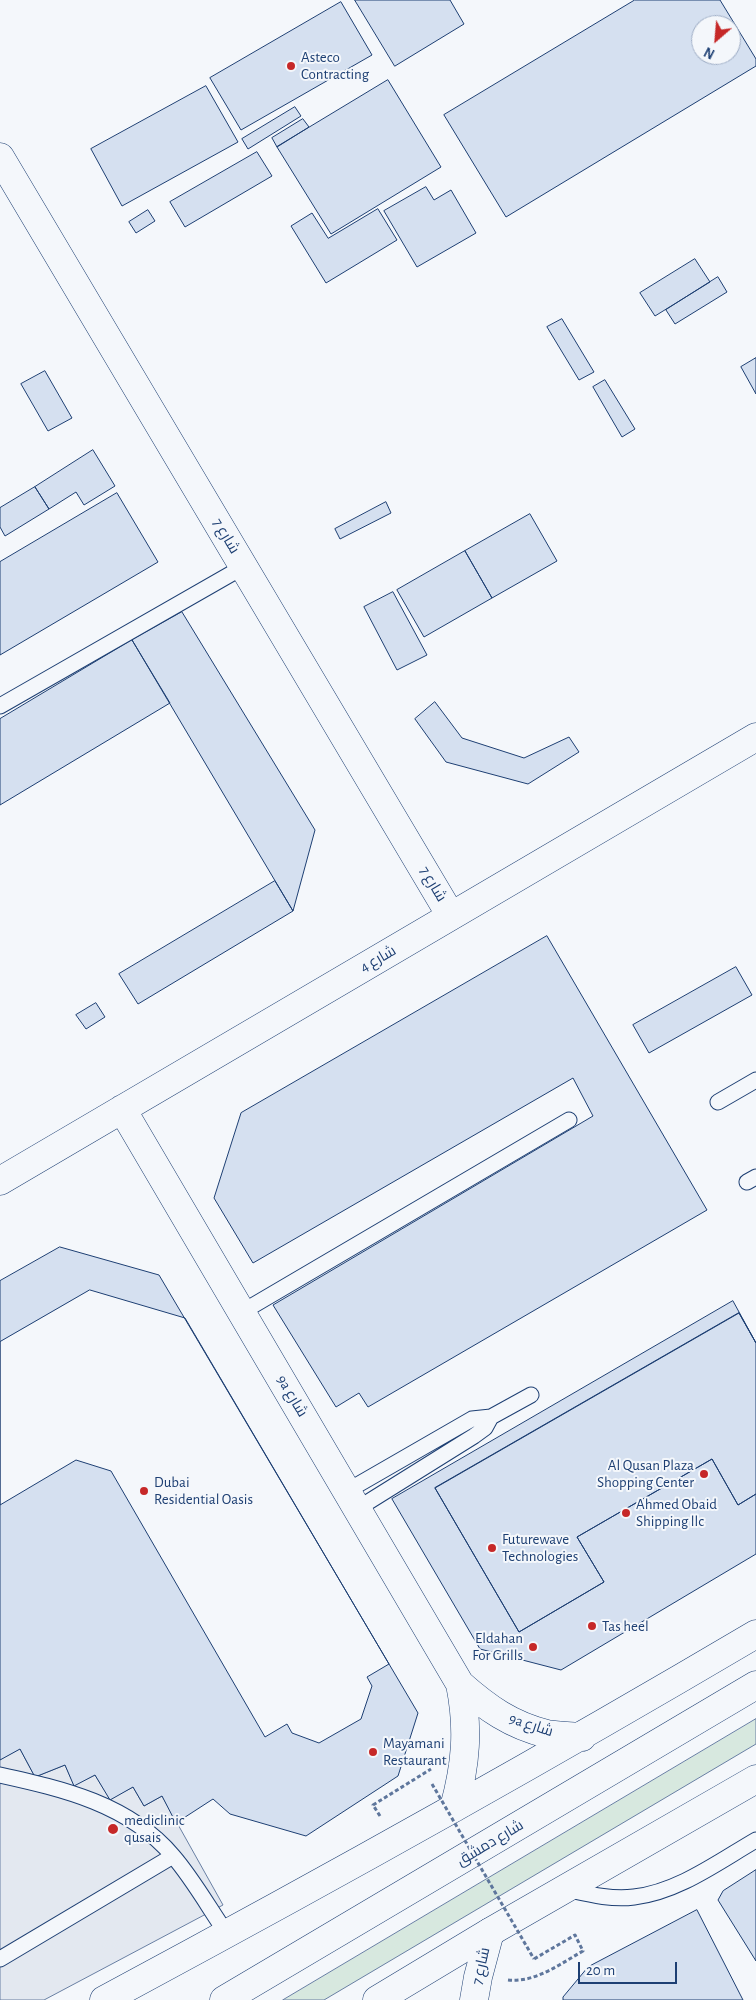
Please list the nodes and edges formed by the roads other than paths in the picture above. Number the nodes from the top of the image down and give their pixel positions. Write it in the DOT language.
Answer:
graph roads {
  1 [pos="4,175"];
  2 [pos="243,566"];
  3 [pos="0,706"];
  4 [pos="756,737"];
  5 [pos="451,916"];
  6 [pos="756,1080"];
  7 [pos="718,1102"];
  8 [pos="122,1109"];
  9 [pos="569,1120"];
  10 [pos="0,1180"];
  11 [pos="242,1312"];
  12 [pos="532,1396"];
  13 [pos="491,1418"];
  14 [pos="352,1500"];
  15 [pos="756,1634"];
  16 [pos="460,1684"];
  17 [pos="756,1685"];
  18 [pos="582,1737"];
  19 [pos="0,1775"];
  20 [pos="756,1779"];
  21 [pos="454,1808"];
  22 [pos="756,1840"];
  23 [pos="173,1856"];
  24 [pos="565,1889"];
  25 [pos="490,1932"];
  26 [pos="227,1934"];
  27 [pos="0,1959"];
  28 [pos="104,2000"];
  29 [pos="224,2000"];
  30 [pos="377,2000"];
  31 [pos="474,2000"];
  1 -- 2 [label="street, شارع 7"];
  2 -- 3 [label="lane"];
  2 -- 5 [label="street, شارع 7"];
  4 -- 5 [label="street, شارع 4"];
  5 -- 8 [label="street, شارع 4"];
  6 -- 7 [label="lane"];
  8 -- 10 [label="street, شارع 4"];
  8 -- 11 [label="street, 9a شارع"];
  9 -- 11 [label="lane"];
  11 -- 14 [label="street, 9a شارع"];
  12 -- 13 [label="lane"];
  13 -- 14 [label="lane"];
  13 -- 14 [label="lane"];
  14 -- 16 [label="street, 9a شارع"];
  15 -- 18 [label="street"];
  16 -- 18 [label="street, 9a شارع"];
  16 -- 21 [label="street, 9a شارع"];
  17 -- 29 [label="street, شارع دمشق"];
  18 -- 21 [label="street"];
  19 -- 23 [label="lane"];
  20 -- 24 [label="street"];
  21 -- 26 [label="street"];
  22 -- 24 [label="lane"];
  23 -- 26 [label="lane"];
  23 -- 27 [label="lane"];
  24 -- 25 [label="street"];
  25 -- 30 [label="street"];
  25 -- 31 [label="street, شارع 7"];
  26 -- 28 [label="street"];
}
